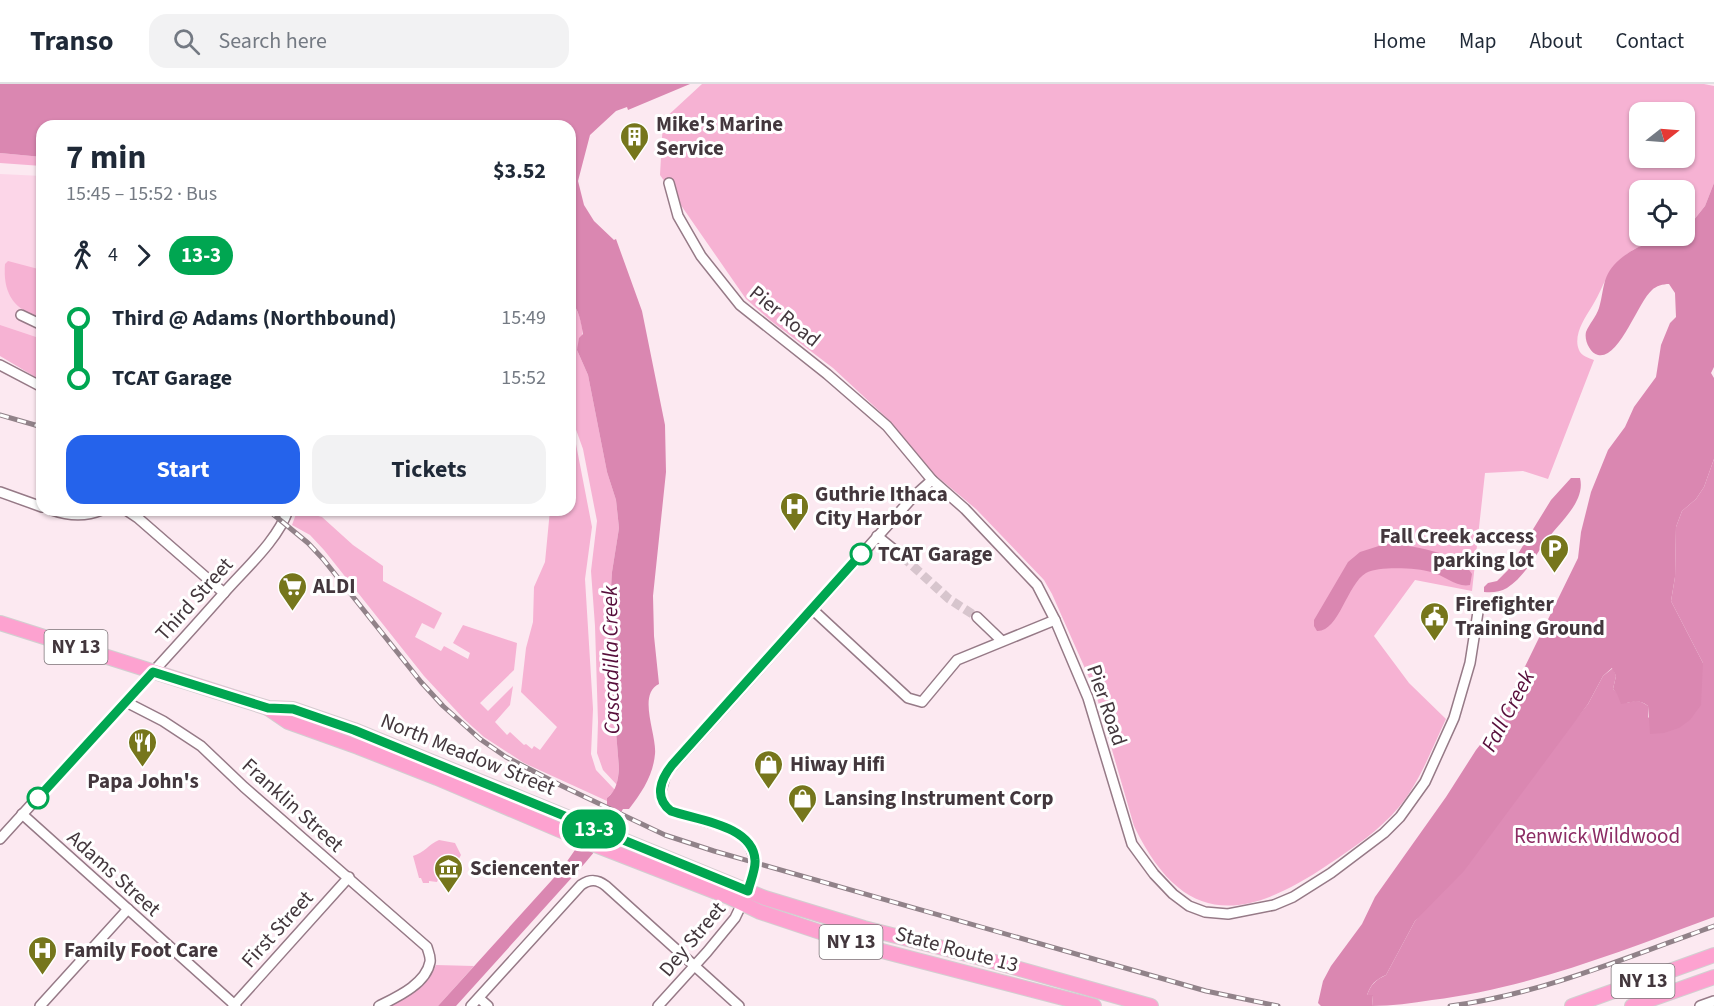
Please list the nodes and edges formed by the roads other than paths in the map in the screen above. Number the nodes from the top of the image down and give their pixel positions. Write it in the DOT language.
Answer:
graph roads {
  1 [pos="669,183"];
  2 [pos="21,315"];
  3 [pos="36,322"];
  4 [pos="0,365"];
  5 [pos="36,384"];
  6 [pos="932,480"];
  7 [pos="0,492"];
  8 [pos="36,505"];
  9 [pos="135,516"];
  10 [pos="286,516"];
  11 [pos="877,536"];
  12 [pos="903,557"];
  13 [pos="224,593"];
  14 [pos="812,609"];
  15 [pos="1478,612"];
  16 [pos="977,617"];
  17 [pos="1055,620"];
  18 [pos="0,623"];
  19 [pos="1002,641"];
  20 [pos="153,672"];
  21 [pos="126,702"];
  22 [pos="268,708"];
  23 [pos="22,814"];
  24 [pos="0,839"];
  25 [pos="622,848"];
  26 [pos="348,877"];
  27 [pos="746,897"];
  28 [pos="128,909"];
  29 [pos="1714,955"];
  30 [pos="695,965"];
  31 [pos="1714,977"];
  32 [pos="479,998"];
  33 [pos="1714,1001"];
  34 [pos="40,1006"];
  35 [pos="234,1006"];
  36 [pos="379,1006"];
  37 [pos="471,1006"];
  38 [pos="488,1006"];
  39 [pos="658,1006"];
  40 [pos="739,1006"];
  41 [pos="1094,1006"];
  42 [pos="1151,1006"];
  43 [pos="1572,1006"];
  44 [pos="1632,1006"];
  45 [pos="1700,1006"];
  1 -- 6 [label="street, Pier Road"];
  2 -- 3 [label="street"];
  4 -- 5 [label="street"];
  6 -- 11 [label="street, Dey Street"];
  6 -- 17 [label="street, Pier Road"];
  7 -- 8 [label="street"];
  9 -- 13 [label="street"];
  10 -- 13 [label="street, Third Street"];
  11 -- 12 [label="street"];
  11 -- 14 [label="street, Dey Street"];
  13 -- 20 [label="street, Third Street"];
  14 -- 19 [label="street"];
  14 -- 27 [label="street, Dey Street"];
  15 -- 17 [label="street, Pier Road"];
  16 -- 19 [label="street"];
  17 -- 19 [label="street"];
  18 -- 20 [label="highway, North Meadow Street / NY 13"];
  20 -- 21 [label="street, Third Street"];
  20 -- 22 [label="highway, North Meadow Street / NY 13"];
  21 -- 23 [label="street, Third Street"];
  21 -- 26 [label="street, Franklin Street"];
  22 -- 25 [label="highway, North Meadow Street / NY 13"];
  22 -- 25 [label="highway, North Meadow Street / NY 13"];
  23 -- 24 [label="street, Third Street"];
  23 -- 28 [label="street, Adams Street"];
  25 -- 27 [label="highway, North Meadow Street / NY 13"];
  26 -- 35 [label="street, First Street"];
  26 -- 36 [label="street, Franklin Street"];
  27 -- 30 [label="street, Dey Street"];
  27 -- 41 [label="highway, State Route 13 / NY 13"];
  27 -- 42 [label="highway, State Route 13 / NY 13"];
  28 -- 34 [label="street"];
  28 -- 35 [label="street, Adams Street"];
  29 -- 43 [label="highway, NY 13"];
  30 -- 32 [label="street"];
  30 -- 39 [label="street, Dey Street"];
  30 -- 40 [label="street"];
  31 -- 44 [label="highway, NY 13"];
  32 -- 37 [label="street"];
  32 -- 38 [label="street"];
  33 -- 45 [label="street"];
}
